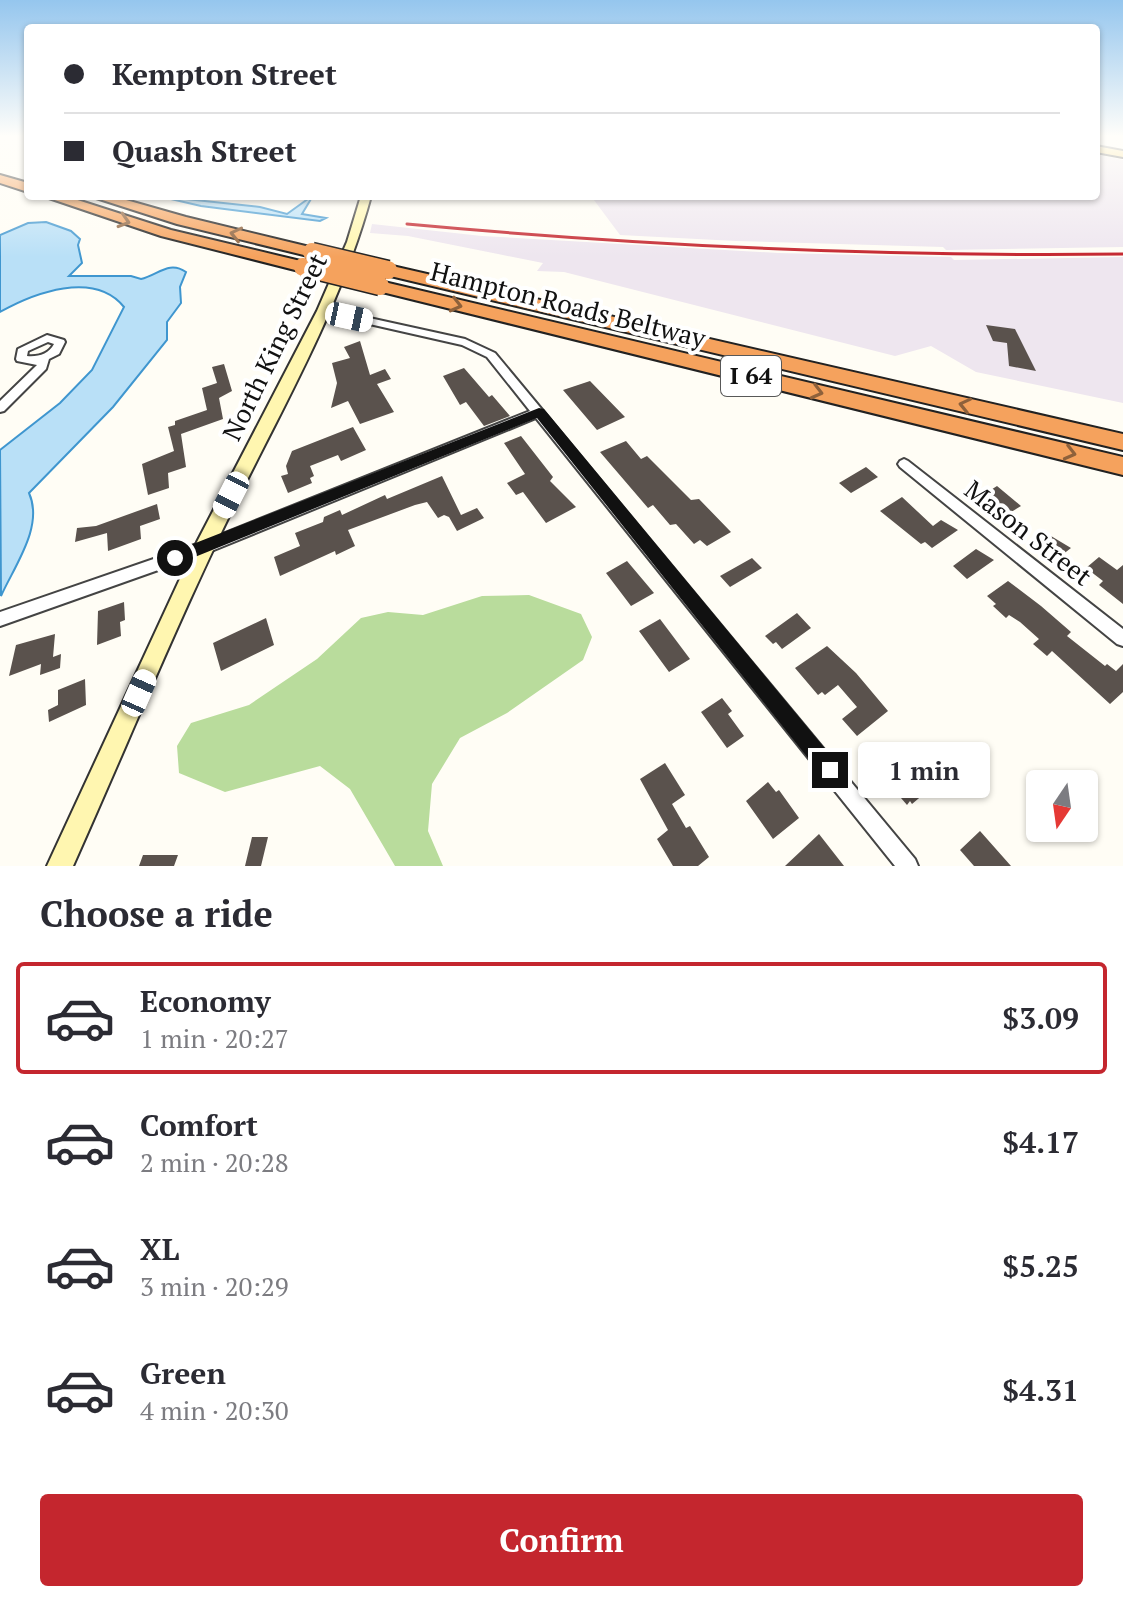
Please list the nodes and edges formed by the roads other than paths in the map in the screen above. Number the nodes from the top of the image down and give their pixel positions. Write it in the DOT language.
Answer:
graph roads {
  1 [pos="0,179"];
  2 [pos="24,187"];
  3 [pos="63,200"];
  4 [pos="111,200"];
  5 [pos="365,200"];
  6 [pos="308,260"];
  7 [pos="384,278"];
  8 [pos="324,311"];
  9 [pos="44,358"];
  10 [pos="0,408"];
  11 [pos="539,412"];
  12 [pos="1123,442"];
  13 [pos="904,464"];
  14 [pos="1123,466"];
  15 [pos="204,548"];
  16 [pos="0,619"];
  17 [pos="1123,639"];
  18 [pos="60,866"];
  19 [pos="908,866"];
  1 -- 2 [label="highway"];
  3 -- 6 [label="highway, Hampton Roads Beltway / I 64, one-way"];
  6 -- 4 [label="highway, Hampton Roads Beltway / I 64, one-way"];
  5 -- 8 [label="main road, North King Street"];
  6 -- 7 [label="highway, Hampton Roads Beltway / I 64, bridge"];
  12 -- 7 [label="highway, Hampton Roads Beltway / I 64, one-way"];
  7 -- 14 [label="highway, Hampton Roads Beltway / I 64, one-way"];
  8 -- 11 [label="street"];
  8 -- 15 [label="main road, North King Street"];
  9 -- 10 [label="street"];
  11 -- 15 [label="street"];
  11 -- 19 [label="street"];
  13 -- 17 [label="street, Mason Street"];
  15 -- 16 [label="street"];
  15 -- 18 [label="main road, North King Street"];
}
